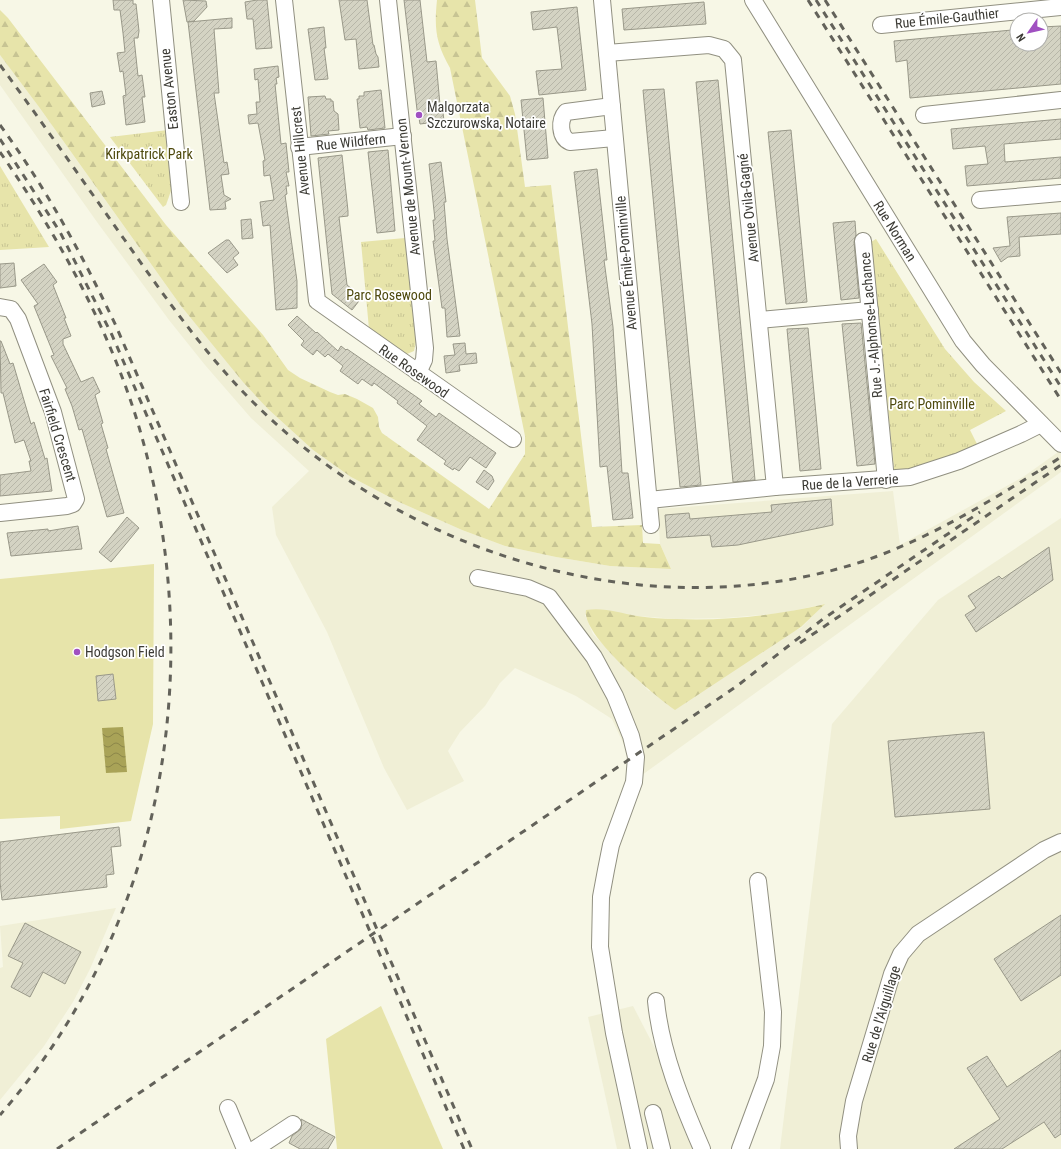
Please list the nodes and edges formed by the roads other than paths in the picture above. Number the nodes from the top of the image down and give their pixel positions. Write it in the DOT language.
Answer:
graph roads {
  1 [pos="161,0"];
  2 [pos="284,0"];
  3 [pos="388,0"];
  4 [pos="602,0"];
  5 [pos="753,0"];
  6 [pos="1061,7"];
  7 [pos="881,25"];
  8 [pos="607,53"];
  9 [pos="1061,100"];
  10 [pos="612,106"];
  11 [pos="924,115"];
  12 [pos="403,136"];
  13 [pos="614,138"];
  14 [pos="299,147"];
  15 [pos="1061,193"];
  16 [pos="980,200"];
  17 [pos="180,202"];
  18 [pos="864,241"];
  19 [pos="317,301"];
  20 [pos="0,308"];
  21 [pos="870,310"];
  22 [pos="758,320"];
  23 [pos="418,373"];
  24 [pos="1041,424"];
  25 [pos="513,439"];
  26 [pos="1061,444"];
  27 [pos="886,480"];
  28 [pos="774,488"];
  29 [pos="649,500"];
  30 [pos="0,513"];
  31 [pos="651,525"];
  32 [pos="478,578"];
  33 [pos="1061,842"];
  34 [pos="758,881"];
  35 [pos="656,1001"];
  36 [pos="228,1108"];
  37 [pos="653,1113"];
  38 [pos="293,1124"];
  39 [pos="245,1149"];
  40 [pos="255,1149"];
  41 [pos="639,1149"];
  42 [pos="662,1149"];
  43 [pos="702,1149"];
  44 [pos="740,1149"];
  45 [pos="848,1149"];
  1 -- 17 [label="street, Easton Avenue"];
  2 -- 14 [label="street, Avenue Hillcrest"];
  3 -- 12 [label="street, Avenue de Mount-Vernon"];
  4 -- 8 [label="street, Avenue Émile-Pominville"];
  5 -- 24 [label="street, Rue Norman"];
  6 -- 7 [label="street, Rue Émile-Gauthier"];
  8 -- 10 [label="street, Avenue Émile-Pominville"];
  8 -- 22 [label="street, Avenue Ovila-Gagné"];
  9 -- 11 [label="street"];
  10 -- 13 [label="street, Avenue Émile-Pominville"];
  10 -- 13 [label="street"];
  12 -- 14 [label="street, Rue Wildfern"];
  12 -- 23 [label="street, Avenue de Mount-Vernon"];
  13 -- 29 [label="street, Avenue Émile-Pominville"];
  14 -- 19 [label="street, Avenue Hillcrest"];
  15 -- 16 [label="street"];
  18 -- 21 [label="street, Rue J.-Alphonse-Lachance"];
  19 -- 23 [label="street, Rue Rosewood"];
  20 -- 30 [label="street, Fairfield Crescent"];
  21 -- 22 [label="street"];
  21 -- 27 [label="street, Rue J.-Alphonse-Lachance"];
  22 -- 28 [label="street, Avenue Ovila-Gagné"];
  23 -- 25 [label="street, Rue Rosewood"];
  24 -- 26 [label="street, Rue Norman"];
  24 -- 27 [label="street, Rue de la Verrerie"];
  27 -- 28 [label="street, Rue de la Verrerie"];
  28 -- 29 [label="street, Rue de la Verrerie"];
  29 -- 31 [label="street, Avenue Émile-Pominville"];
  32 -- 41 [label="street"];
  33 -- 45 [label="street, Rue de l'Aiguillage"];
  34 -- 44 [label="street"];
  35 -- 43 [label="street"];
  36 -- 39 [label="street"];
  37 -- 42 [label="street"];
  38 -- 40 [label="street"];
}
